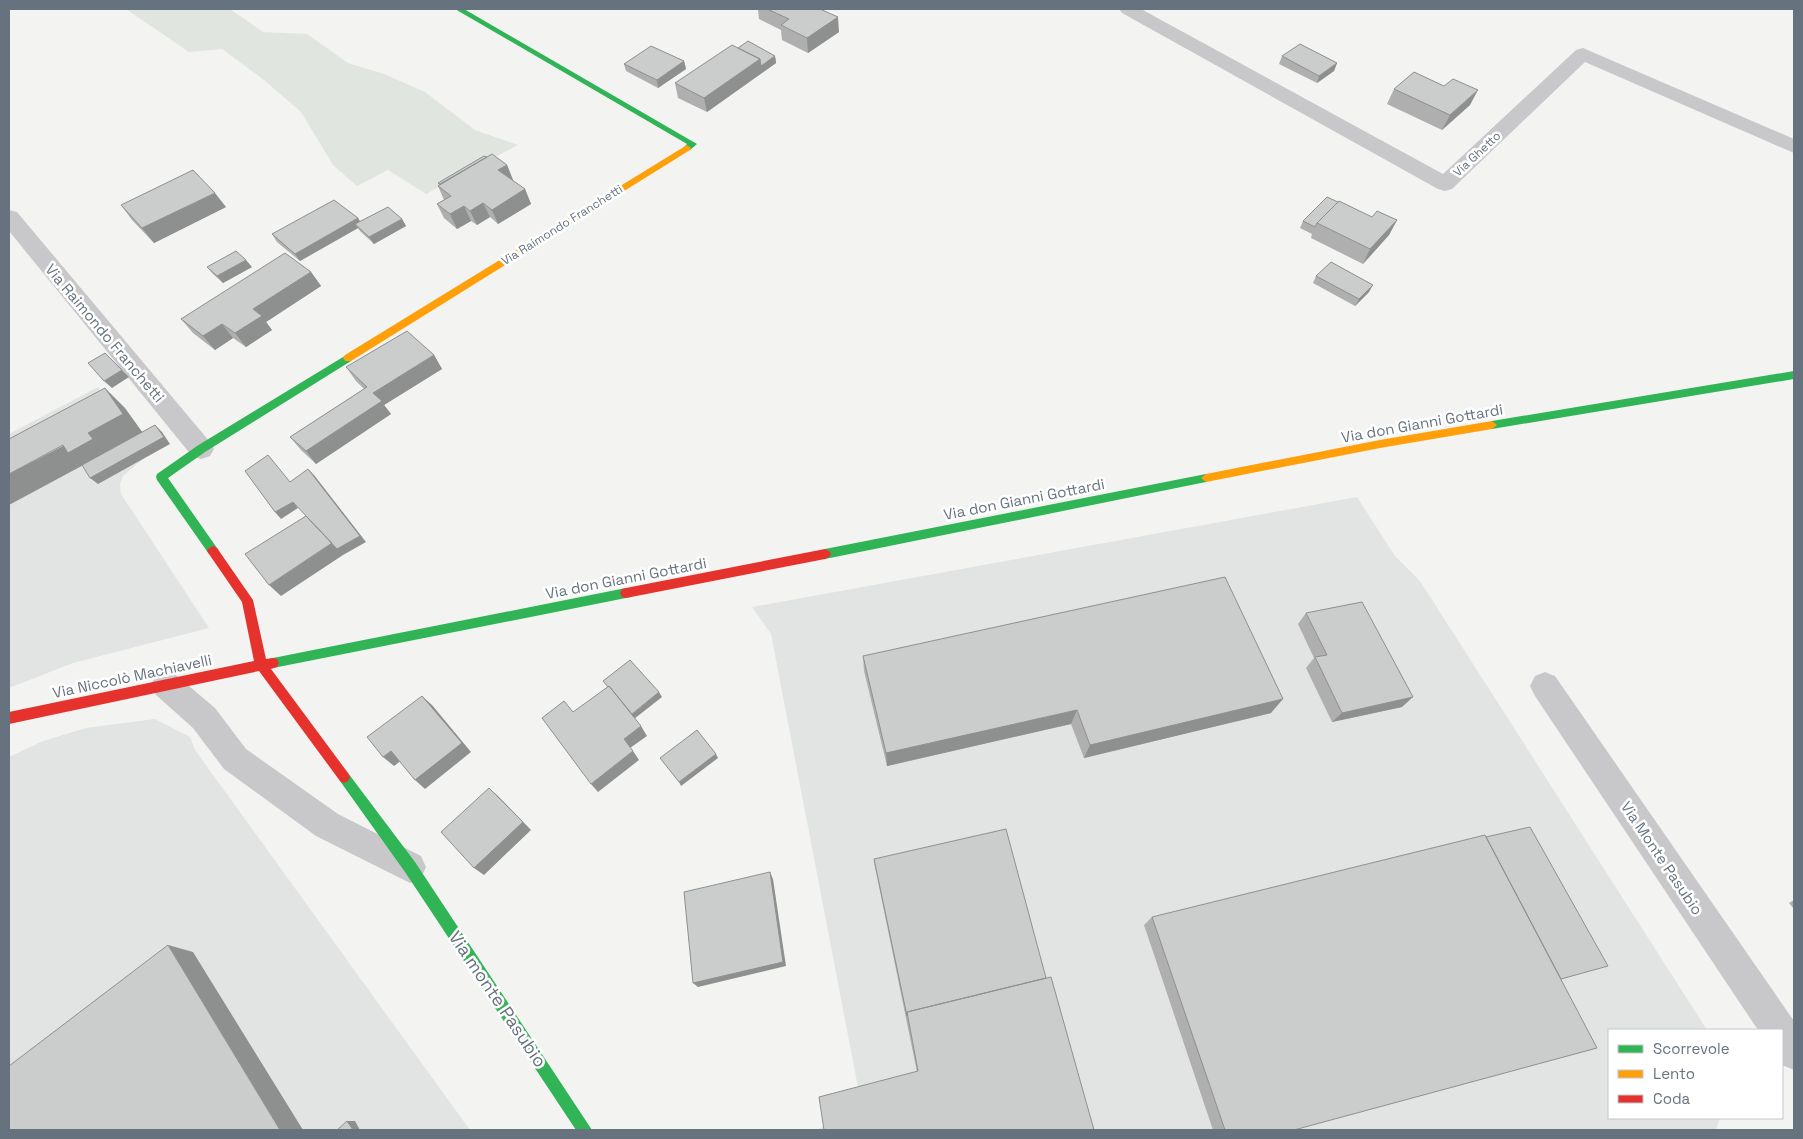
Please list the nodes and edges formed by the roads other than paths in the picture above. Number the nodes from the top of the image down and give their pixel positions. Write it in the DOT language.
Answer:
graph roads {
  1 [pos="459,9"];
  2 [pos="1128,9"];
  3 [pos="1794,147"];
  4 [pos="9,218"];
  5 [pos="1794,375"];
  6 [pos="201,449"];
  7 [pos="261,665"];
  8 [pos="166,684"];
  9 [pos="1545,686"];
  10 [pos="9,718"];
  11 [pos="410,867"];
  12 [pos="1778,1029"];
  13 [pos="1783,1036"];
  14 [pos="1794,1052"];
  15 [pos="585,1130"];
  1 -- 6 [label="street, Via Raimondo Franchetti"];
  2 -- 3 [label="street, Via Ghetto"];
  4 -- 6 [label="street, Via Raimondo Franchetti"];
  5 -- 7 [label="street, Via don Gianni Gottardi"];
  6 -- 7 [label="street, Via Raimondo Franchetti"];
  7 -- 8 [label="street, Via Niccolò Machiavelli"];
  7 -- 11 [label="street, Via monte Pasubio"];
  8 -- 10 [label="street, Via Niccolò Machiavelli"];
  8 -- 11 [label="street, Via monte Pasubio"];
  9 -- 12 [label="street, Via Monte Pasubio"];
  11 -- 15 [label="street, Via monte Pasubio"];
  13 -- 14 [label="street"];
}
